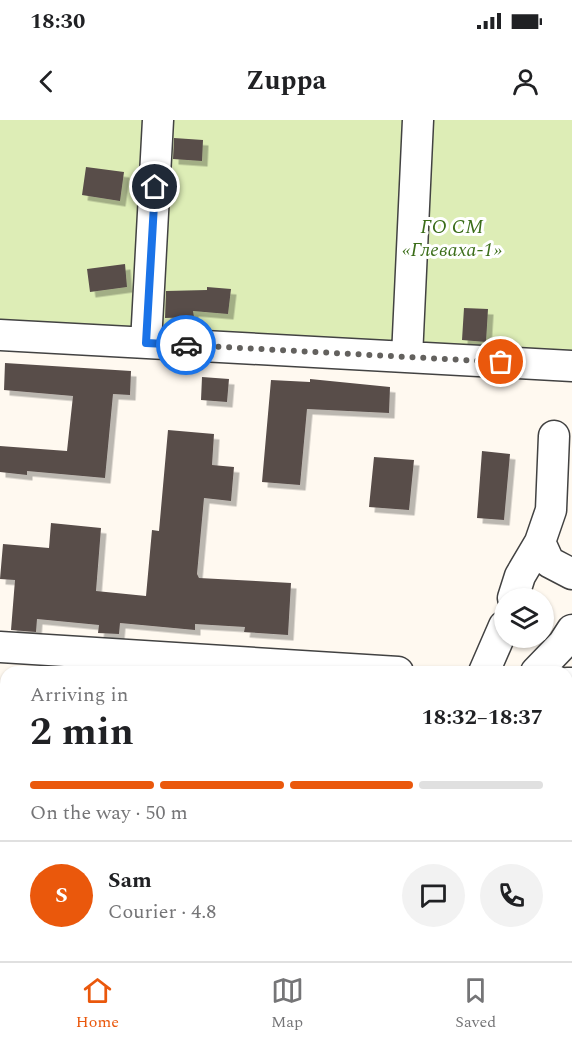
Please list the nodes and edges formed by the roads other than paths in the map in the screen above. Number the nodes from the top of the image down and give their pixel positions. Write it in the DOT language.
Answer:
graph roads {
  1 [pos="158,120"];
  2 [pos="418,120"];
  3 [pos="0,335"];
  4 [pos="146,343"];
  5 [pos="407,357"];
  6 [pos="572,366"];
  7 [pos="554,436"];
  8 [pos="540,542"];
  9 [pos="572,574"];
  10 [pos="516,588"];
  11 [pos="572,630"];
  12 [pos="494,648"];
  13 [pos="1,661"];
  14 [pos="187,666"];
  15 [pos="487,666"];
  16 [pos="542,666"];
  1 -- 4 [label="street"];
  2 -- 5 [label="street"];
  3 -- 4 [label="street"];
  4 -- 5 [label="street"];
  5 -- 6 [label="street"];
  7 -- 8 [label="street"];
  8 -- 9 [label="street"];
  8 -- 10 [label="street"];
  11 -- 16 [label="street"];
  12 -- 15 [label="street"];
  13 -- 14 [label="street"];
}
